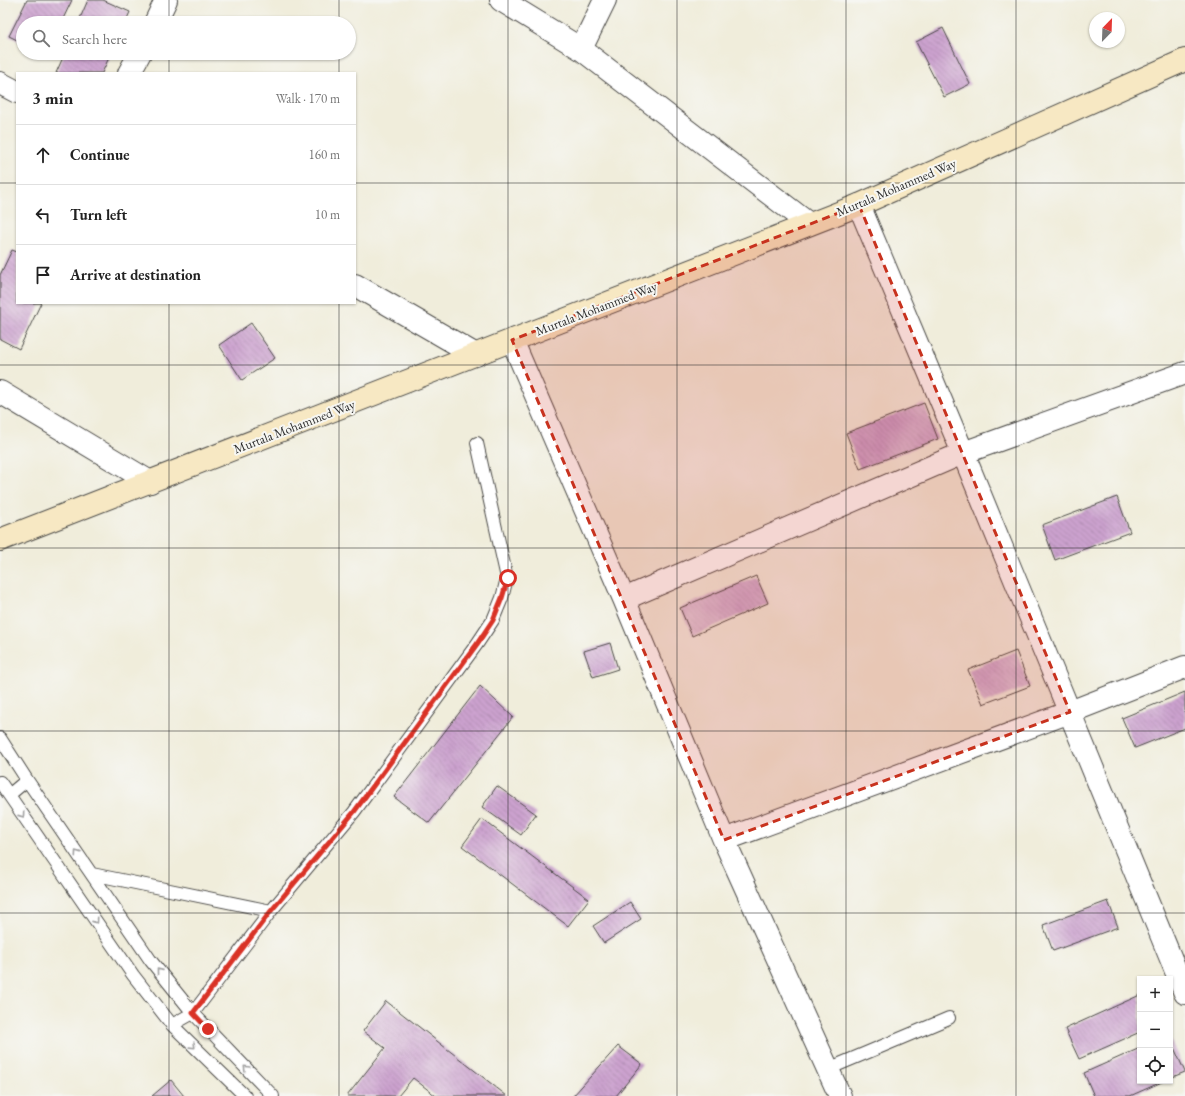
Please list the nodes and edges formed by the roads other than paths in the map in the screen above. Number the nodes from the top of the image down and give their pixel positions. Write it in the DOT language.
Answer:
graph roads {
  1 [pos="166,0"];
  2 [pos="501,0"];
  3 [pos="605,0"];
  4 [pos="158,16"];
  5 [pos="581,49"];
  6 [pos="136,60"];
  7 [pos="1185,60"];
  8 [pos="130,72"];
  9 [pos="0,83"];
  10 [pos="16,91"];
  11 [pos="859,205"];
  12 [pos="809,224"];
  13 [pos="356,286"];
  14 [pos="512,340"];
  15 [pos="476,355"];
  16 [pos="1185,374"];
  17 [pos="0,392"];
  18 [pos="477,444"];
  19 [pos="963,453"];
  20 [pos="150,482"];
  21 [pos="0,540"];
  22 [pos="624,599"];
  23 [pos="1185,667"];
  24 [pos="1070,712"];
  25 [pos="0,738"];
  26 [pos="27,780"];
  27 [pos="0,782"];
  28 [pos="9,795"];
  29 [pos="724,840"];
  30 [pos="92,874"];
  31 [pos="271,911"];
  32 [pos="1177,950"];
  33 [pos="1185,994"];
  34 [pos="193,1013"];
  35 [pos="949,1018"];
  36 [pos="172,1025"];
  37 [pos="828,1069"];
  38 [pos="245,1096"];
  39 [pos="273,1096"];
  40 [pos="840,1096"];
  1 -- 4 [label="street"];
  2 -- 5 [label="street"];
  3 -- 5 [label="street"];
  5 -- 12 [label="street"];
  6 -- 8 [label="street"];
  7 -- 11 [label="street, Murtala Mohammed Way"];
  9 -- 10 [label="street"];
  11 -- 12 [label="street, Murtala Mohammed Way"];
  11 -- 19 [label="street"];
  12 -- 14 [label="street, Murtala Mohammed Way"];
  13 -- 15 [label="street"];
  14 -- 15 [label="street, Murtala Mohammed Way"];
  14 -- 22 [label="street"];
  15 -- 20 [label="street, Murtala Mohammed Way"];
  16 -- 19 [label="street"];
  17 -- 20 [label="street"];
  18 -- 31 [label="lane"];
  19 -- 22 [label="street"];
  19 -- 24 [label="street"];
  20 -- 21 [label="street, Murtala Mohammed Way"];
  22 -- 29 [label="street"];
  23 -- 24 [label="street"];
  24 -- 29 [label="street"];
  24 -- 32 [label="street"];
  25 -- 26 [label="lane"];
  26 -- 28 [label="lane"];
  30 -- 26 [label="lane, one-way"];
  27 -- 28 [label="lane"];
  28 -- 36 [label="lane, one-way"];
  29 -- 37 [label="street"];
  30 -- 31 [label="lane"];
  34 -- 30 [label="lane, one-way"];
  31 -- 34 [label="lane"];
  32 -- 33 [label="street"];
  34 -- 36 [label="lane"];
  39 -- 34 [label="lane, one-way"];
  35 -- 37 [label="lane"];
  36 -- 38 [label="lane, one-way"];
  37 -- 40 [label="street"];
}
